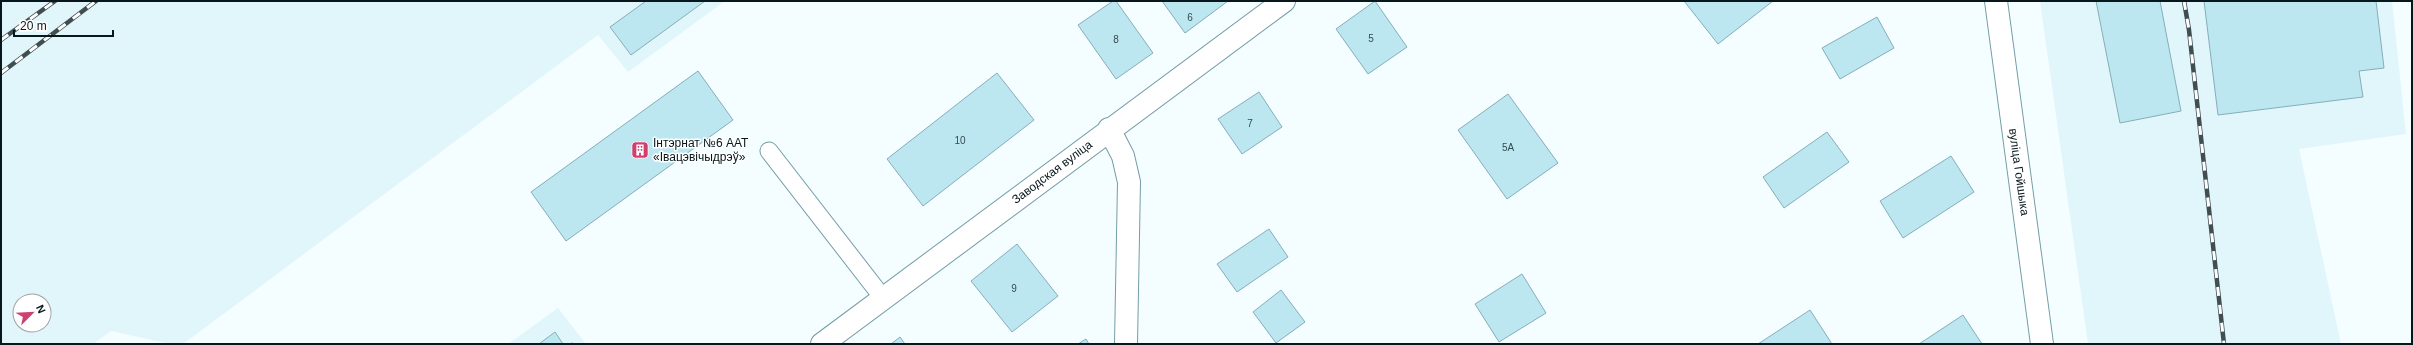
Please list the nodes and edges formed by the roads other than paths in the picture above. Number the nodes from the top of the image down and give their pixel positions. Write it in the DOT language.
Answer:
graph roads {
  1 [pos="1284,1"];
  2 [pos="1996,1"];
  3 [pos="1109,129"];
  4 [pos="769,151"];
  5 [pos="883,298"];
  6 [pos="822,344"];
  7 [pos="1126,344"];
  8 [pos="2042,344"];
  1 -- 3 [label="street, Заводская вуліца"];
  2 -- 8 [label="street, вуліца Гойшыка"];
  3 -- 5 [label="street, Заводская вуліца"];
  3 -- 7 [label="street"];
  4 -- 5 [label="lane"];
  5 -- 6 [label="street, Заводская вуліца"];
}
